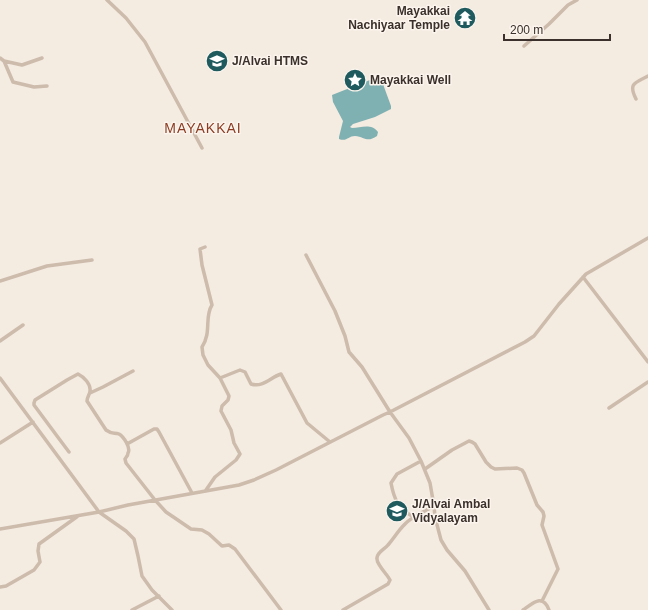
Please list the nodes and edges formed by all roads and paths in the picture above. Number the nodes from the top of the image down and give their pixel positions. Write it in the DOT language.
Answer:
graph roads {
  1 [pos="107,0"];
  2 [pos="577,0"];
  3 [pos="524,46"];
  4 [pos="0,58"];
  5 [pos="42,58"];
  6 [pos="4,61"];
  7 [pos="648,76"];
  8 [pos="47,86"];
  9 [pos="636,99"];
  10 [pos="202,148"];
  11 [pos="648,238"];
  12 [pos="205,247"];
  13 [pos="306,255"];
  14 [pos="92,260"];
  15 [pos="583,277"];
  16 [pos="0,281"];
  17 [pos="23,325"];
  18 [pos="0,341"];
  19 [pos="648,362"];
  20 [pos="133,371"];
  21 [pos="0,378"];
  22 [pos="220,378"];
  23 [pos="648,382"];
  24 [pos="90,393"];
  25 [pos="609,408"];
  26 [pos="390,412"];
  27 [pos="33,422"];
  28 [pos="330,442"];
  29 [pos="0,443"];
  30 [pos="127,444"];
  31 [pos="69,452"];
  32 [pos="421,461"];
  33 [pos="425,469"];
  34 [pos="206,490"];
  35 [pos="192,493"];
  36 [pos="155,500"];
  37 [pos="434,506"];
  38 [pos="99,512"];
  39 [pos="81,514"];
  40 [pos="414,517"];
  41 [pos="0,529"];
  42 [pos="0,587"];
  43 [pos="159,596"];
  44 [pos="542,601"];
  45 [pos="132,610"];
  46 [pos="172,610"];
  47 [pos="281,610"];
  48 [pos="343,610"];
  49 [pos="489,610"];
  50 [pos="523,610"];
  51 [pos="549,610"];
  1 -- 10 [label="street"];
  2 -- 3 [label="street"];
  4 -- 6 [label="street"];
  5 -- 6 [label="street"];
  6 -- 8 [label="street"];
  7 -- 9 [label="street"];
  11 -- 15 [label="street"];
  12 -- 22 [label="street"];
  13 -- 26 [label="street"];
  14 -- 16 [label="street"];
  15 -- 19 [label="street"];
  15 -- 26 [label="street"];
  17 -- 18 [label="street"];
  20 -- 24 [label="street"];
  21 -- 27 [label="street"];
  22 -- 28 [label="street"];
  22 -- 34 [label="street"];
  23 -- 25 [label="street"];
  24 -- 30 [label="street"];
  24 -- 31 [label="street"];
  26 -- 28 [label="street"];
  26 -- 32 [label="street"];
  27 -- 29 [label="street"];
  27 -- 38 [label="street"];
  28 -- 34 [label="street"];
  30 -- 35 [label="street"];
  30 -- 36 [label="street"];
  32 -- 33 [label="street"];
  32 -- 40 [label="street"];
  33 -- 37 [label="street"];
  33 -- 44 [label="street"];
  34 -- 35 [label="street"];
  35 -- 36 [label="street"];
  36 -- 38 [label="street"];
  36 -- 47 [label="street"];
  37 -- 40 [label="street"];
  37 -- 49 [label="street"];
  38 -- 39 [label="street"];
  38 -- 43 [label="street"];
  39 -- 41 [label="street"];
  39 -- 42 [label="street"];
  40 -- 48 [label="street"];
  43 -- 45 [label="street"];
  43 -- 46 [label="street"];
  44 -- 50 [label="street"];
  44 -- 51 [label="street"];
}
